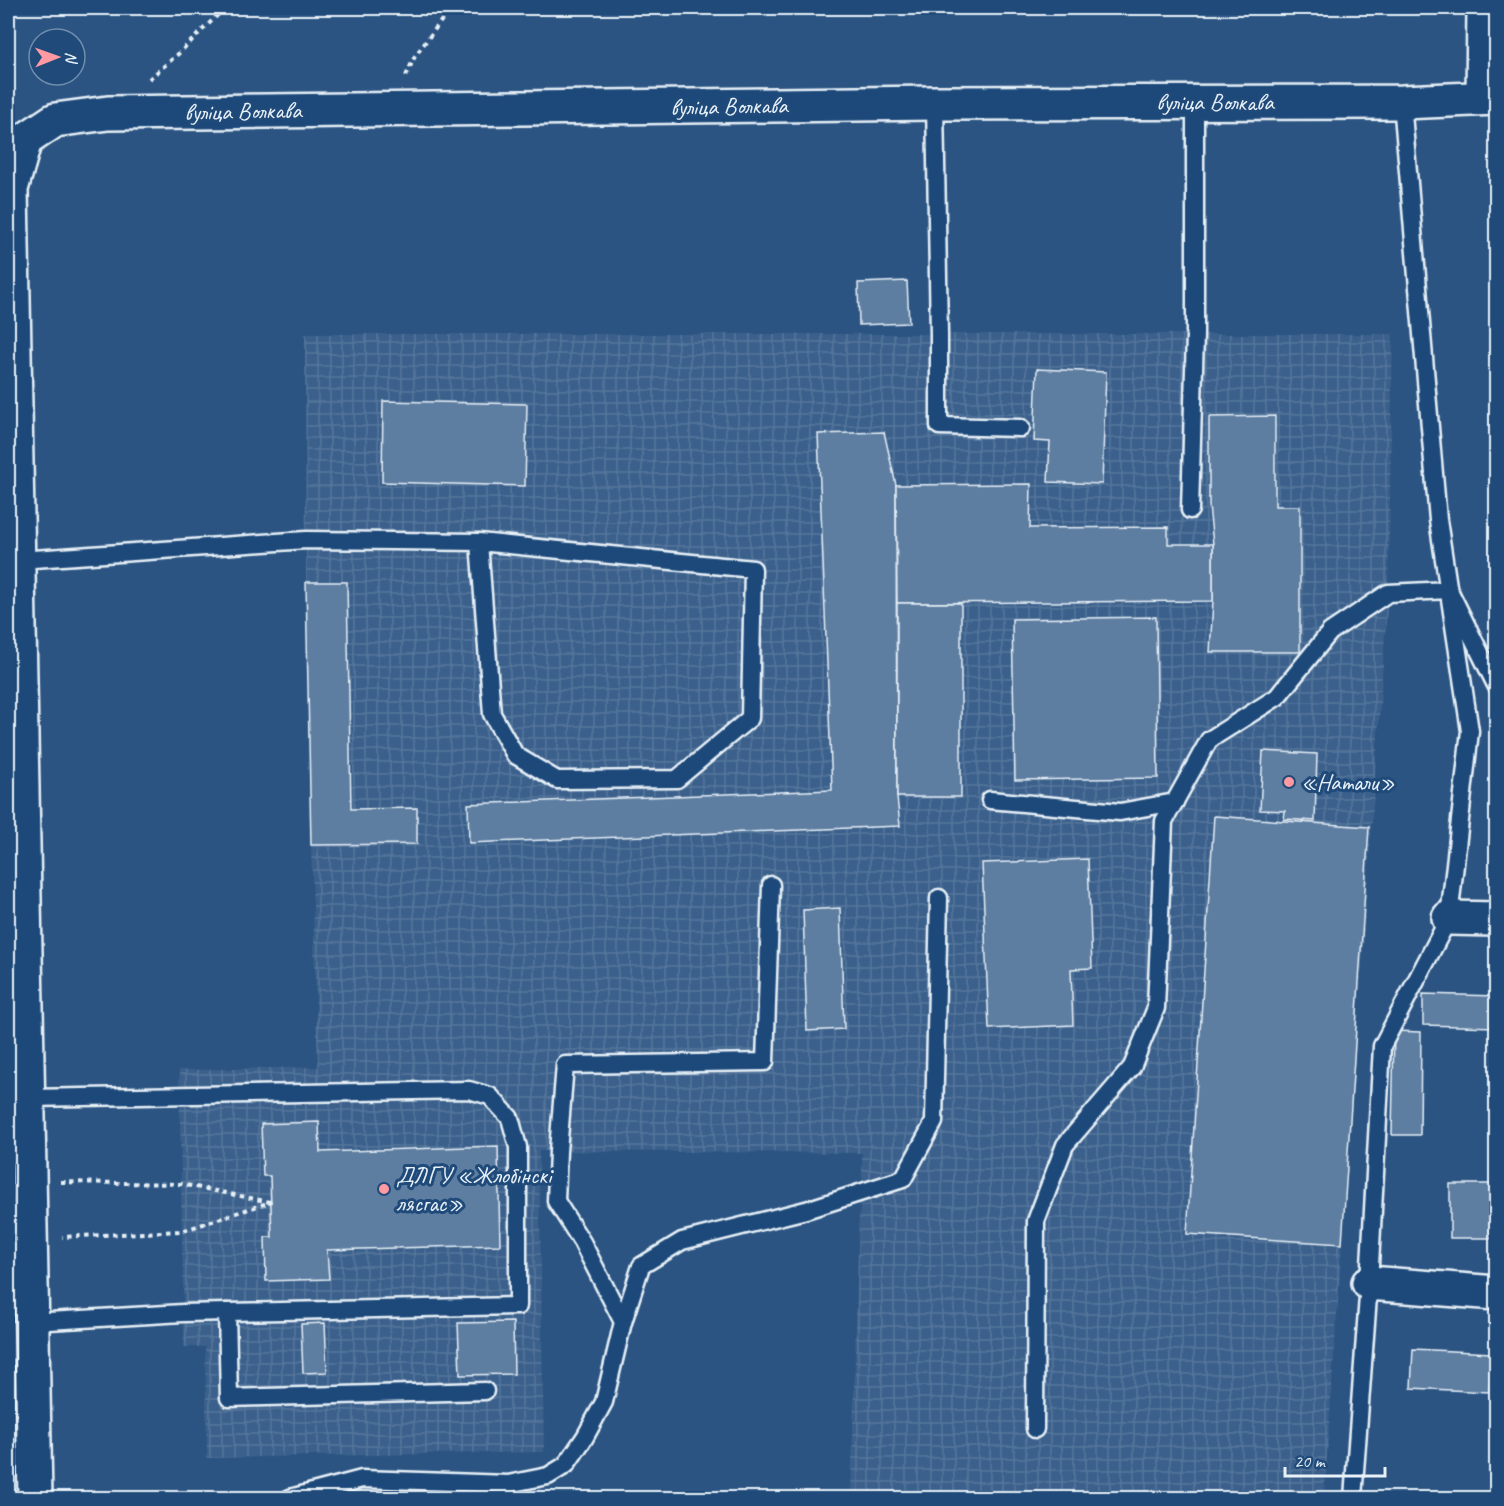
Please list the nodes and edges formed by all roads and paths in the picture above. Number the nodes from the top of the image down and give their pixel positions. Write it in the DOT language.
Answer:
graph roads {
  1 [pos="225,8"];
  2 [pos="445,8"];
  3 [pos="1484,8"];
  4 [pos="1490,98"];
  5 [pos="1195,102"];
  6 [pos="1402,102"];
  7 [pos="935,103"];
  8 [pos="392,110"];
  9 [pos="108,113"];
  10 [pos="9,186"];
  11 [pos="11,322"];
  12 [pos="1021,428"];
  13 [pos="1190,510"];
  14 [pos="479,542"];
  15 [pos="19,561"];
  16 [pos="1449,590"];
  17 [pos="1497,685"];
  18 [pos="990,800"];
  19 [pos="1174,802"];
  20 [pos="771,885"];
  21 [pos="939,898"];
  22 [pos="1449,918"];
  23 [pos="1497,919"];
  24 [pos="28,1098"];
  25 [pos="58,1182"];
  26 [pos="58,1237"];
  27 [pos="1369,1283"];
  28 [pos="1497,1293"];
  29 [pos="227,1312"];
  30 [pos="32,1322"];
  31 [pos="623,1322"];
  32 [pos="484,1391"];
  33 [pos="1035,1429"];
  34 [pos="35,1498"];
  35 [pos="290,1498"];
  36 [pos="1353,1498"];
  1 -- 9 [label="path"];
  2 -- 8 [label="path"];
  3 -- 4 [label="street"];
  4 -- 6 [label="street, вуліца Волкава"];
  5 -- 6 [label="street, вуліца Волкава"];
  5 -- 7 [label="street, вуліца Волкава"];
  5 -- 13 [label="lane"];
  6 -- 16 [label="lane"];
  7 -- 8 [label="street, вуліца Волкава"];
  7 -- 12 [label="lane"];
  8 -- 9 [label="street, вуліца Волкава"];
  9 -- 10 [label="street, вуліца Волкава"];
  10 -- 11 [label="street, вуліца Волкава"];
  11 -- 15 [label="street, вуліца Волкава"];
  14 -- 14 [label="lane"];
  14 -- 15 [label="lane"];
  15 -- 24 [label="street, вуліца Волкава"];
  16 -- 17 [label="lane"];
  16 -- 19 [label="lane"];
  16 -- 22 [label="lane"];
  18 -- 19 [label="lane"];
  19 -- 33 [label="lane"];
  20 -- 31 [label="lane"];
  21 -- 31 [label="lane"];
  22 -- 23 [label="street"];
  22 -- 27 [label="lane"];
  24 -- 29 [label="lane"];
  24 -- 30 [label="street, вуліца Волкава"];
  25 -- 26 [label="path"];
  27 -- 28 [label="street"];
  27 -- 36 [label="lane"];
  29 -- 30 [label="lane"];
  29 -- 32 [label="lane"];
  30 -- 34 [label="street, вуліца Волкава"];
  31 -- 35 [label="lane"];
}
